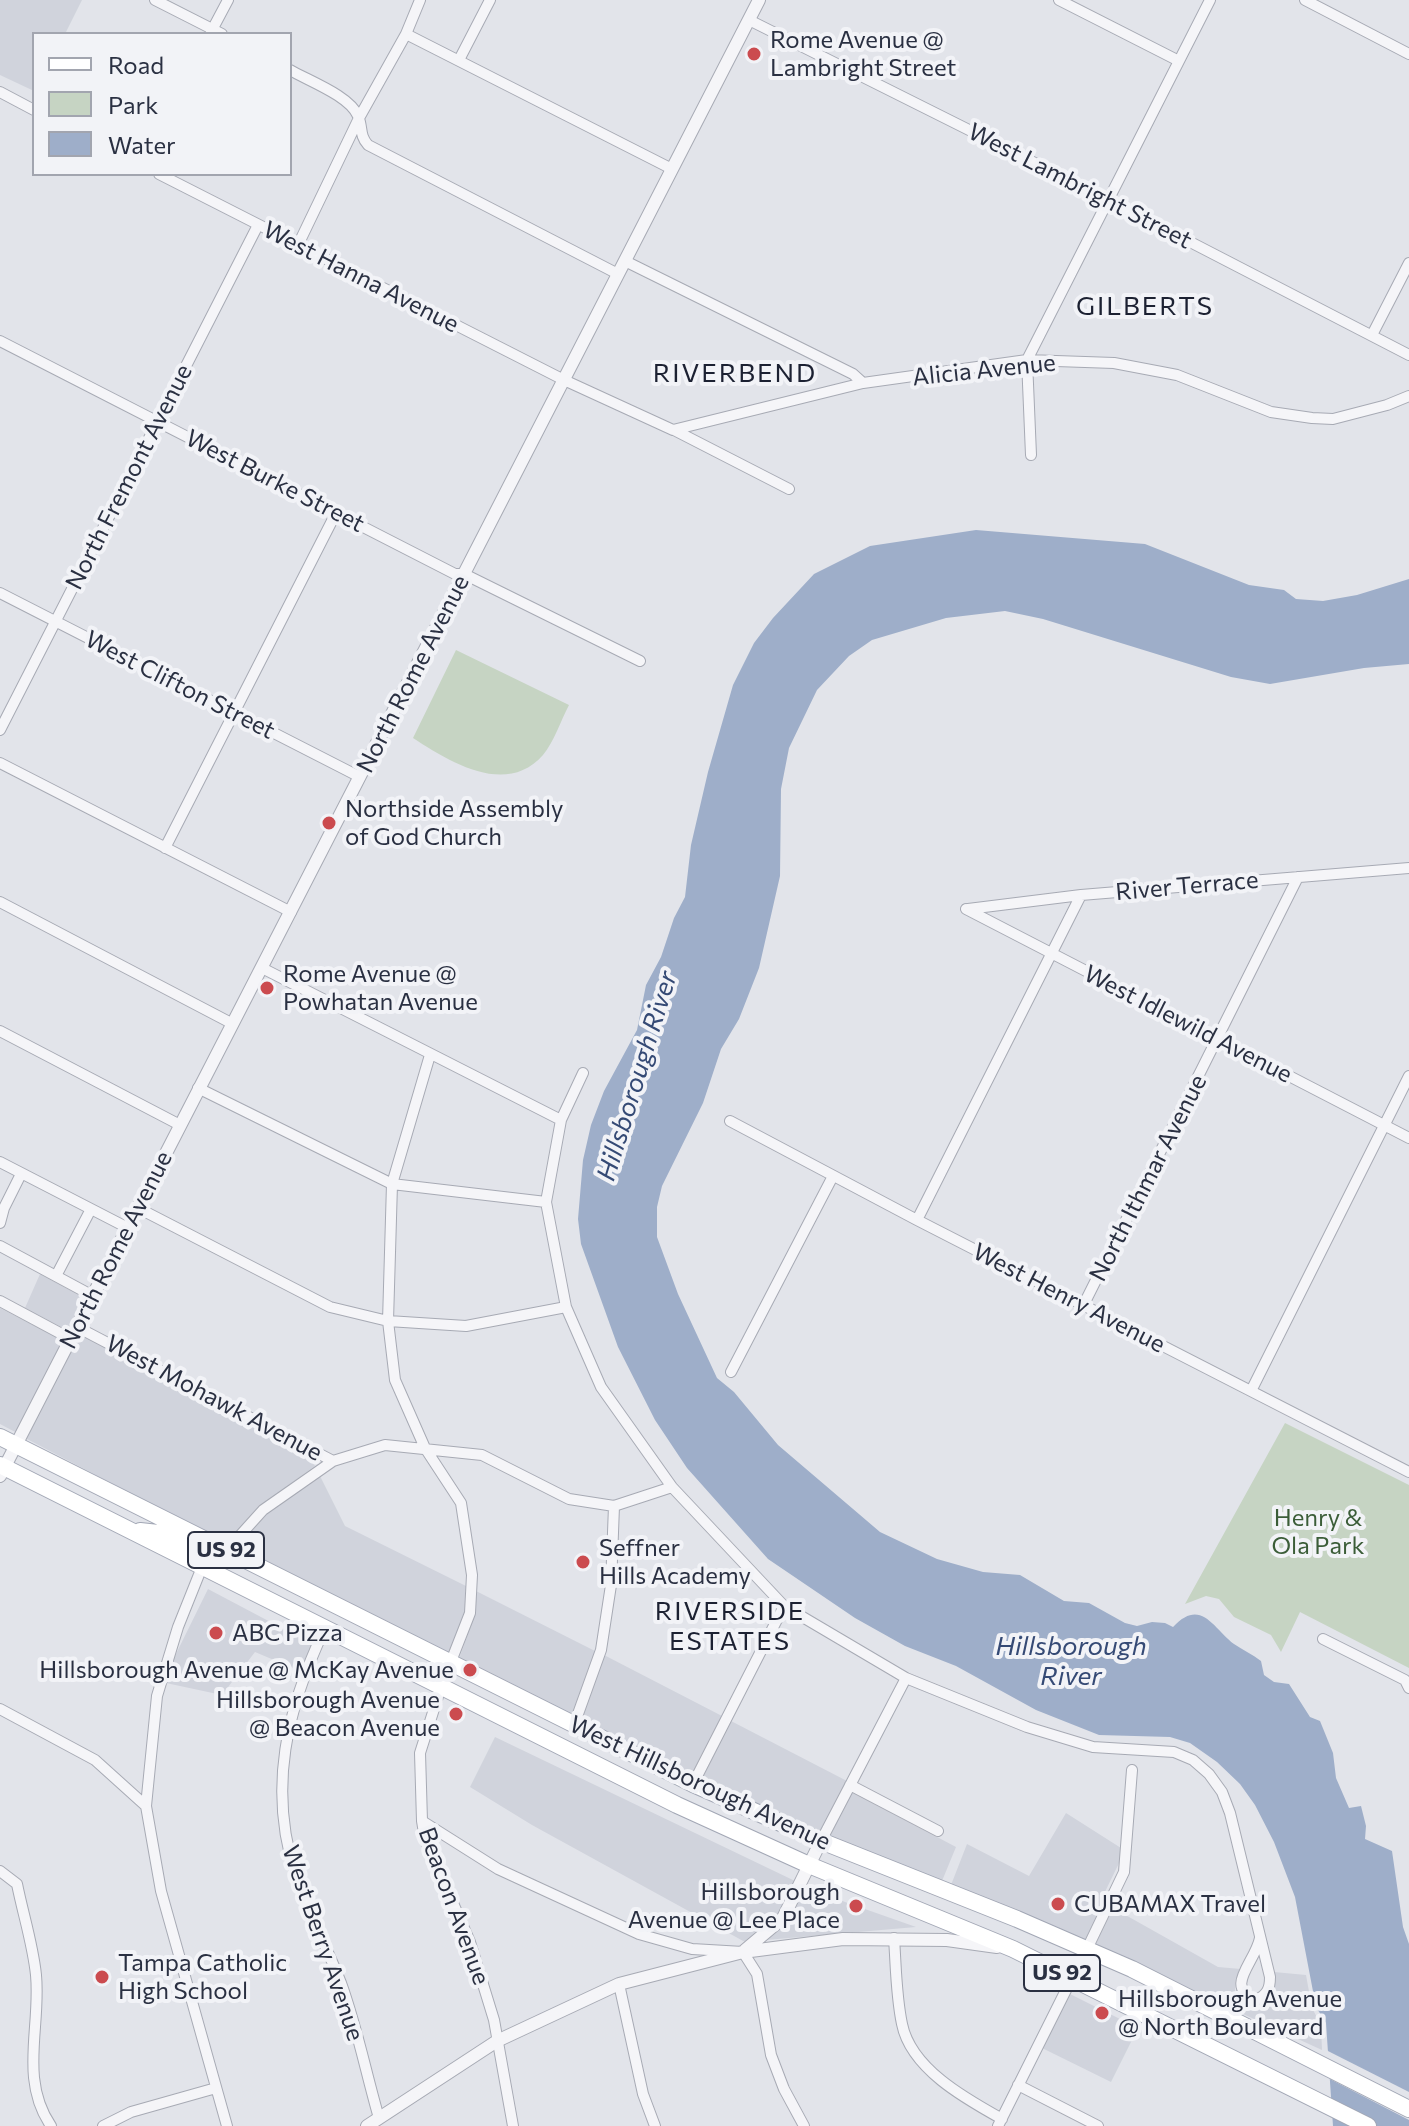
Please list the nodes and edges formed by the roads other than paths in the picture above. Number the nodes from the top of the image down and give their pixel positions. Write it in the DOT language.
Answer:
graph roads {
  1 [pos="155,0"];
  2 [pos="228,0"];
  3 [pos="420,0"];
  4 [pos="490,0"];
  5 [pos="759,0"];
  6 [pos="1059,0"];
  7 [pos="1210,0"];
  8 [pos="1305,0"];
  9 [pos="749,20"];
  10 [pos="215,32"];
  11 [pos="406,34"];
  12 [pos="1409,54"];
  13 [pos="459,60"];
  14 [pos="1179,61"];
  15 [pos="292,71"];
  16 [pos="0,92"];
  17 [pos="32,109"];
  18 [pos="359,118"];
  19 [pos="672,169"];
  20 [pos="163,176"];
  21 [pos="1107,199"];
  22 [pos="258,225"];
  23 [pos="298,245"];
  24 [pos="625,261"];
  25 [pos="1409,263"];
  26 [pos="618,274"];
  27 [pos="1372,335"];
  28 [pos="0,341"];
  29 [pos="1409,355"];
  30 [pos="1027,360"];
  31 [pos="564,380"];
  32 [pos="863,383"];
  33 [pos="1409,396"];
  34 [pos="157,421"];
  35 [pos="673,430"];
  36 [pos="1031,455"];
  37 [pos="789,489"];
  38 [pos="336,513"];
  39 [pos="464,574"];
  40 [pos="0,593"];
  41 [pos="55,621"];
  42 [pos="640,661"];
  43 [pos="233,712"];
  44 [pos="0,730"];
  45 [pos="0,763"];
  46 [pos="360,777"];
  47 [pos="165,848"];
  48 [pos="1409,868"];
  49 [pos="1298,877"];
  50 [pos="1081,895"];
  51 [pos="0,902"];
  52 [pos="966,909"];
  53 [pos="291,912"];
  54 [pos="1050,953"];
  55 [pos="262,968"];
  56 [pos="233,1024"];
  57 [pos="0,1031"];
  58 [pos="1218,1039"];
  59 [pos="430,1055"];
  60 [pos="583,1073"];
  61 [pos="1409,1076"];
  62 [pos="198,1088"];
  63 [pos="561,1120"];
  64 [pos="730,1121"];
  65 [pos="180,1125"];
  66 [pos="1384,1125"];
  67 [pos="1409,1138"];
  68 [pos="0,1162"];
  69 [pos="21,1174"];
  70 [pos="833,1176"];
  71 [pos="392,1184"];
  72 [pos="546,1202"];
  73 [pos="138,1208"];
  74 [pos="91,1209"];
  75 [pos="917,1220"];
  76 [pos="0,1223"];
  77 [pos="128,1228"];
  78 [pos="0,1246"];
  79 [pos="56,1276"];
  80 [pos="93,1296"];
  81 [pos="0,1301"];
  82 [pos="1083,1306"];
  83 [pos="566,1307"];
  84 [pos="388,1321"];
  85 [pos="74,1333"];
  86 [pos="731,1372"];
  87 [pos="1251,1391"];
  88 [pos="0,1437"];
  89 [pos="16,1445"];
  90 [pos="425,1448"];
  91 [pos="333,1461"];
  92 [pos="1,1470"];
  93 [pos="1409,1472"];
  94 [pos="672,1487"];
  95 [pos="614,1506"];
  96 [pos="126,1529"];
  97 [pos="226,1551"];
  98 [pos="202,1567"];
  99 [pos="334,1604"];
  100 [pos="784,1606"];
  101 [pos="325,1628"];
  102 [pos="1323,1639"];
  103 [pos="451,1664"];
  104 [pos="906,1678"];
  105 [pos="441,1687"];
  106 [pos="1409,1688"];
  107 [pos="0,1709"];
  108 [pos="574,1725"];
  109 [pos="1132,1770"];
  110 [pos="693,1784"];
  111 [pos="850,1785"];
  112 [pos="146,1806"];
  113 [pos="422,1821"];
  114 [pos="938,1831"];
  115 [pos="821,1841"];
  116 [pos="809,1865"];
  117 [pos="0,1871"];
  118 [pos="894,1938"];
  119 [pos="1260,1938"];
  120 [pos="1013,1949"];
  121 [pos="1087,1949"];
  122 [pos="743,1952"];
  123 [pos="1072,1978"];
  124 [pos="619,1984"];
  125 [pos="497,2041"];
  126 [pos="1018,2085"];
  127 [pos="216,2088"];
  128 [pos="1409,2109"];
  129 [pos="373,2122"];
  130 [pos="1000,2122"];
  131 [pos="51,2126"];
  132 [pos="103,2126"];
  133 [pos="227,2126"];
  134 [pos="513,2126"];
  135 [pos="655,2126"];
  136 [pos="804,2126"];
  137 [pos="1098,2126"];
  138 [pos="1368,2126"];
  1 -- 10 [label="street"];
  2 -- 10 [label="street"];
  3 -- 11 [label="street"];
  4 -- 13 [label="street"];
  5 -- 9 [label="street, North Rome Avenue"];
  6 -- 14 [label="street"];
  7 -- 14 [label="street"];
  8 -- 12 [label="street"];
  9 -- 19 [label="street, North Rome Avenue"];
  9 -- 21 [label="street, West Lambright Street"];
  11 -- 13 [label="street"];
  11 -- 18 [label="street"];
  13 -- 19 [label="street"];
  14 -- 21 [label="street"];
  15 -- 18 [label="street"];
  16 -- 17 [label="street"];
  18 -- 23 [label="street"];
  18 -- 26 [label="street"];
  19 -- 24 [label="street, North Rome Avenue"];
  20 -- 22 [label="street, West Hanna Avenue"];
  21 -- 27 [label="street, West Lambright Street"];
  21 -- 30 [label="street"];
  22 -- 23 [label="street, West Hanna Avenue"];
  22 -- 34 [label="street, North Fremont Avenue"];
  23 -- 31 [label="street, West Hanna Avenue"];
  24 -- 26 [label="street, North Rome Avenue"];
  24 -- 32 [label="street"];
  25 -- 27 [label="street"];
  26 -- 31 [label="street, North Rome Avenue"];
  27 -- 29 [label="street, West Lambright Street"];
  28 -- 34 [label="street, West Burke Street"];
  30 -- 32 [label="street, Alicia Avenue"];
  30 -- 33 [label="street, Alicia Avenue"];
  30 -- 36 [label="street"];
  31 -- 35 [label="street"];
  31 -- 39 [label="street, North Rome Avenue"];
  32 -- 35 [label="street, Alicia Avenue"];
  34 -- 38 [label="street, West Burke Street"];
  34 -- 41 [label="street, North Fremont Avenue"];
  35 -- 37 [label="street"];
  38 -- 39 [label="street, West Burke Street"];
  38 -- 43 [label="street"];
  39 -- 42 [label="street, West Burke Street"];
  39 -- 46 [label="street, North Rome Avenue"];
  40 -- 41 [label="street, West Clifton Street"];
  41 -- 43 [label="street, West Clifton Street"];
  41 -- 44 [label="street, North Fremont Avenue"];
  43 -- 46 [label="street, West Clifton Street"];
  43 -- 47 [label="street"];
  45 -- 47 [label="street"];
  46 -- 53 [label="street, North Rome Avenue"];
  47 -- 53 [label="street"];
  48 -- 49 [label="street, River Terrace"];
  49 -- 50 [label="street, River Terrace"];
  49 -- 58 [label="street, North Ithmar Avenue"];
  50 -- 52 [label="street, River Terrace"];
  50 -- 54 [label="street"];
  51 -- 56 [label="street"];
  52 -- 54 [label="street, West Idlewild Avenue"];
  53 -- 55 [label="street, North Rome Avenue"];
  54 -- 58 [label="street, West Idlewild Avenue"];
  54 -- 75 [label="street"];
  55 -- 56 [label="street, North Rome Avenue"];
  55 -- 59 [label="street"];
  56 -- 62 [label="street, North Rome Avenue"];
  57 -- 65 [label="street"];
  58 -- 66 [label="street, West Idlewild Avenue"];
  58 -- 82 [label="street, North Ithmar Avenue"];
  59 -- 63 [label="street"];
  59 -- 71 [label="street, Beacon Avenue"];
  60 -- 63 [label="street"];
  61 -- 66 [label="street"];
  62 -- 65 [label="street, North Rome Avenue"];
  62 -- 71 [label="street"];
  63 -- 72 [label="street"];
  64 -- 70 [label="street, West Henry Avenue"];
  65 -- 73 [label="street, North Rome Avenue"];
  66 -- 67 [label="street, West Idlewild Avenue"];
  66 -- 87 [label="street"];
  68 -- 69 [label="street"];
  69 -- 74 [label="street"];
  69 -- 76 [label="street"];
  70 -- 75 [label="street, West Henry Avenue"];
  70 -- 86 [label="street"];
  71 -- 72 [label="street"];
  71 -- 84 [label="street, Beacon Avenue"];
  72 -- 83 [label="street"];
  73 -- 77 [label="street, North Rome Avenue"];
  73 -- 84 [label="street"];
  74 -- 77 [label="street"];
  74 -- 79 [label="street"];
  75 -- 82 [label="street, West Henry Avenue"];
  77 -- 80 [label="street, North Rome Avenue"];
  78 -- 79 [label="street"];
  79 -- 80 [label="street"];
  80 -- 85 [label="street, North Rome Avenue"];
  81 -- 85 [label="street, West Mohawk Avenue"];
  82 -- 87 [label="street, West Henry Avenue"];
  83 -- 84 [label="street"];
  83 -- 94 [label="street"];
  84 -- 90 [label="street, Beacon Avenue"];
  85 -- 89 [label="street, North Rome Avenue"];
  85 -- 91 [label="street, West Mohawk Avenue"];
  87 -- 93 [label="street, West Henry Avenue"];
  88 -- 89 [label="main road, West Hillsborough Avenue / US 92"];
  89 -- 92 [label="street, North Rome Avenue"];
  89 -- 97 [label="main road, West Hillsborough Avenue / US 92"];
  90 -- 91 [label="street, West Mohawk Avenue"];
  90 -- 95 [label="street, West Mohawk Avenue"];
  90 -- 103 [label="street, Beacon Avenue"];
  91 -- 97 [label="street"];
  92 -- 96 [label="main road, West Hillsborough Avenue / US 92"];
  94 -- 95 [label="street, West Mohawk Avenue"];
  94 -- 100 [label="street"];
  95 -- 108 [label="street"];
  96 -- 97 [label="main road"];
  96 -- 98 [label="main road, West Hillsborough Avenue / US 92"];
  97 -- 99 [label="main road, West Hillsborough Avenue / US 92"];
  98 -- 99 [label="main road"];
  98 -- 101 [label="main road, West Hillsborough Avenue / US 92"];
  98 -- 112 [label="street"];
  99 -- 103 [label="main road, West Hillsborough Avenue / US 92"];
  100 -- 104 [label="street"];
  100 -- 110 [label="street"];
  101 -- 105 [label="main road, West Hillsborough Avenue / US 92"];
  101 -- 129 [label="street, West Berry Avenue"];
  102 -- 106 [label="street"];
  103 -- 105 [label="street, Beacon Avenue"];
  103 -- 108 [label="main road, West Hillsborough Avenue / US 92"];
  104 -- 111 [label="street"];
  104 -- 119 [label="street"];
  105 -- 113 [label="street, Beacon Avenue"];
  105 -- 116 [label="main road, West Hillsborough Avenue / US 92"];
  107 -- 112 [label="street"];
  108 -- 110 [label="main road, West Hillsborough Avenue / US 92"];
  109 -- 121 [label="street"];
  110 -- 115 [label="main road, West Hillsborough Avenue / US 92"];
  111 -- 114 [label="street"];
  111 -- 115 [label="street"];
  112 -- 127 [label="street"];
  113 -- 122 [label="street"];
  113 -- 125 [label="street, Beacon Avenue"];
  115 -- 116 [label="street"];
  115 -- 121 [label="main road, West Hillsborough Avenue / US 92"];
  116 -- 120 [label="main road, West Hillsborough Avenue / US 92"];
  116 -- 122 [label="street"];
  117 -- 131 [label="street"];
  118 -- 120 [label="street"];
  118 -- 122 [label="street"];
  118 -- 130 [label="street"];
  119 -- 119 [label="street"];
  120 -- 123 [label="main road, West Hillsborough Avenue / US 92"];
  121 -- 128 [label="main road, West Hillsborough Avenue / US 92"];
  122 -- 124 [label="street"];
  122 -- 136 [label="street"];
  123 -- 126 [label="street"];
  123 -- 138 [label="main road, West Hillsborough Avenue / US 92"];
  124 -- 125 [label="street"];
  124 -- 135 [label="street"];
  125 -- 129 [label="street"];
  125 -- 134 [label="street, Beacon Avenue"];
  126 -- 130 [label="street"];
  126 -- 137 [label="street"];
  127 -- 132 [label="street"];
  127 -- 133 [label="street"];
}
